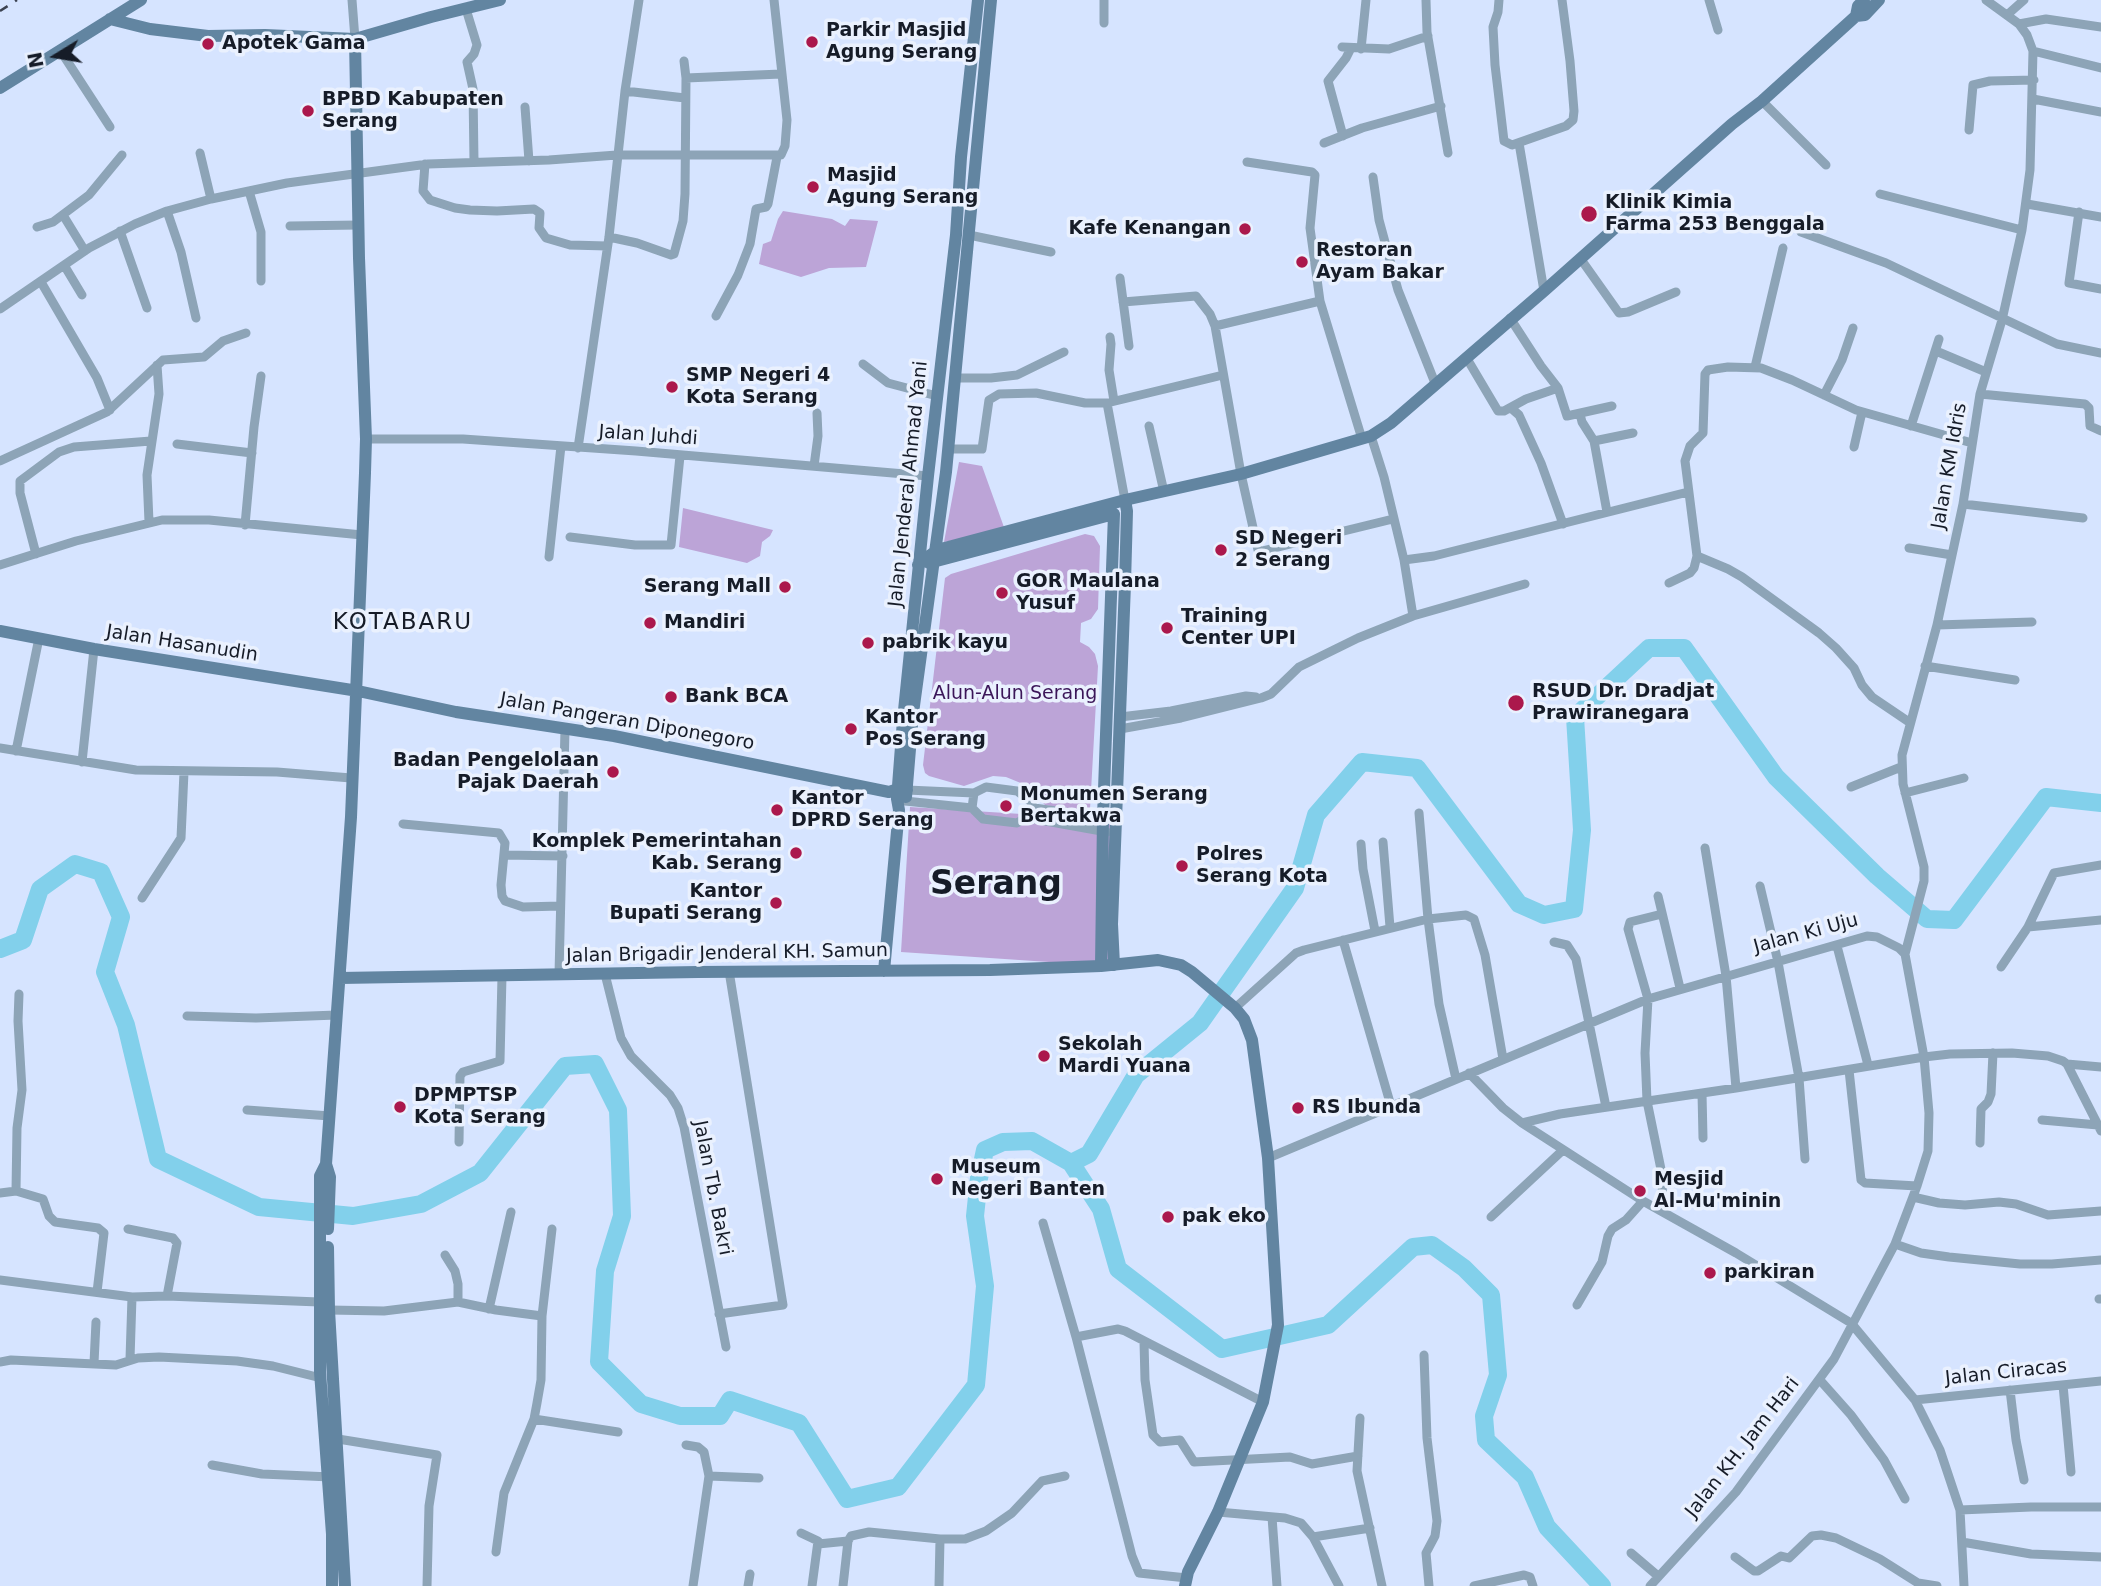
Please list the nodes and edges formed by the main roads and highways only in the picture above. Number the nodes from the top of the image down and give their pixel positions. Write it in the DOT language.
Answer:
graph roads {
  1 [pos="141,0"];
  2 [pos="500,0"];
  3 [pos="978,0"];
  4 [pos="991,0"];
  5 [pos="1864,0"];
  6 [pos="1879,0"];
  7 [pos="1856,16"];
  8 [pos="110,19"];
  9 [pos="355,39"];
  10 [pos="0,88"];
  11 [pos="943,348"];
  12 [pos="958,349"];
  13 [pos="1125,500"];
  14 [pos="1042,527"];
  15 [pos="937,555"];
  16 [pos="918,565"];
  17 [pos="1118,584"];
  18 [pos="0,631"];
  19 [pos="358,691"];
  20 [pos="899,797"];
  21 [pos="1109,818"];
  22 [pos="1107,965"];
  23 [pos="884,971"];
  24 [pos="340,978"];
  25 [pos="324,1306"];
  26 [pos="333,1476"];
  27 [pos="1186,1582"];
  28 [pos="332,1586"];
  29 [pos="345,1586"];
  1 -- 8 [label="main road"];
  2 -- 9 [label="main road"];
  3 -- 11 [label="main road, Jalan Jenderal Ahmad Yani"];
  4 -- 12 [label="main road, Jalan Jenderal Ahmad Yani"];
  5 -- 7 [label="main road"];
  6 -- 7 [label="main road"];
  7 -- 13 [label="main road"];
  8 -- 9 [label="main road"];
  8 -- 10 [label="main road"];
  9 -- 19 [label="main road"];
  11 -- 12 [label="main road"];
  11 -- 16 [label="main road, Jalan Jenderal Ahmad Yani"];
  12 -- 15 [label="main road, Jalan Jenderal Ahmad Yani"];
  13 -- 14 [label="main road"];
  13 -- 17 [label="main road"];
  14 -- 15 [label="main road"];
  14 -- 17 [label="main road"];
  15 -- 16 [label="main road"];
  15 -- 20 [label="main road, Jalan Jenderal Ahmad Yani"];
  16 -- 20 [label="main road, Jalan Jenderal Ahmad Yani"];
  17 -- 21 [label="main road"];
  17 -- 21 [label="main road"];
  18 -- 19 [label="main road, Jalan Hasanudin"];
  19 -- 20 [label="main road, Jalan Pangeran Diponegoro"];
  19 -- 24 [label="main road"];
  20 -- 23 [label="main road, Jalan Jenderal Ahmad Yani"];
  21 -- 22 [label="main road"];
  22 -- 23 [label="main road, Jalan Brigadir Jenderal KH. Samun"];
  22 -- 27 [label="main road"];
  23 -- 24 [label="main road, Jalan Brigadir Jenderal KH. Samun"];
  24 -- 25 [label="main road"];
  25 -- 26 [label="main road"];
  25 -- 26 [label="main road"];
  26 -- 28 [label="main road"];
  26 -- 29 [label="main road"];
}
